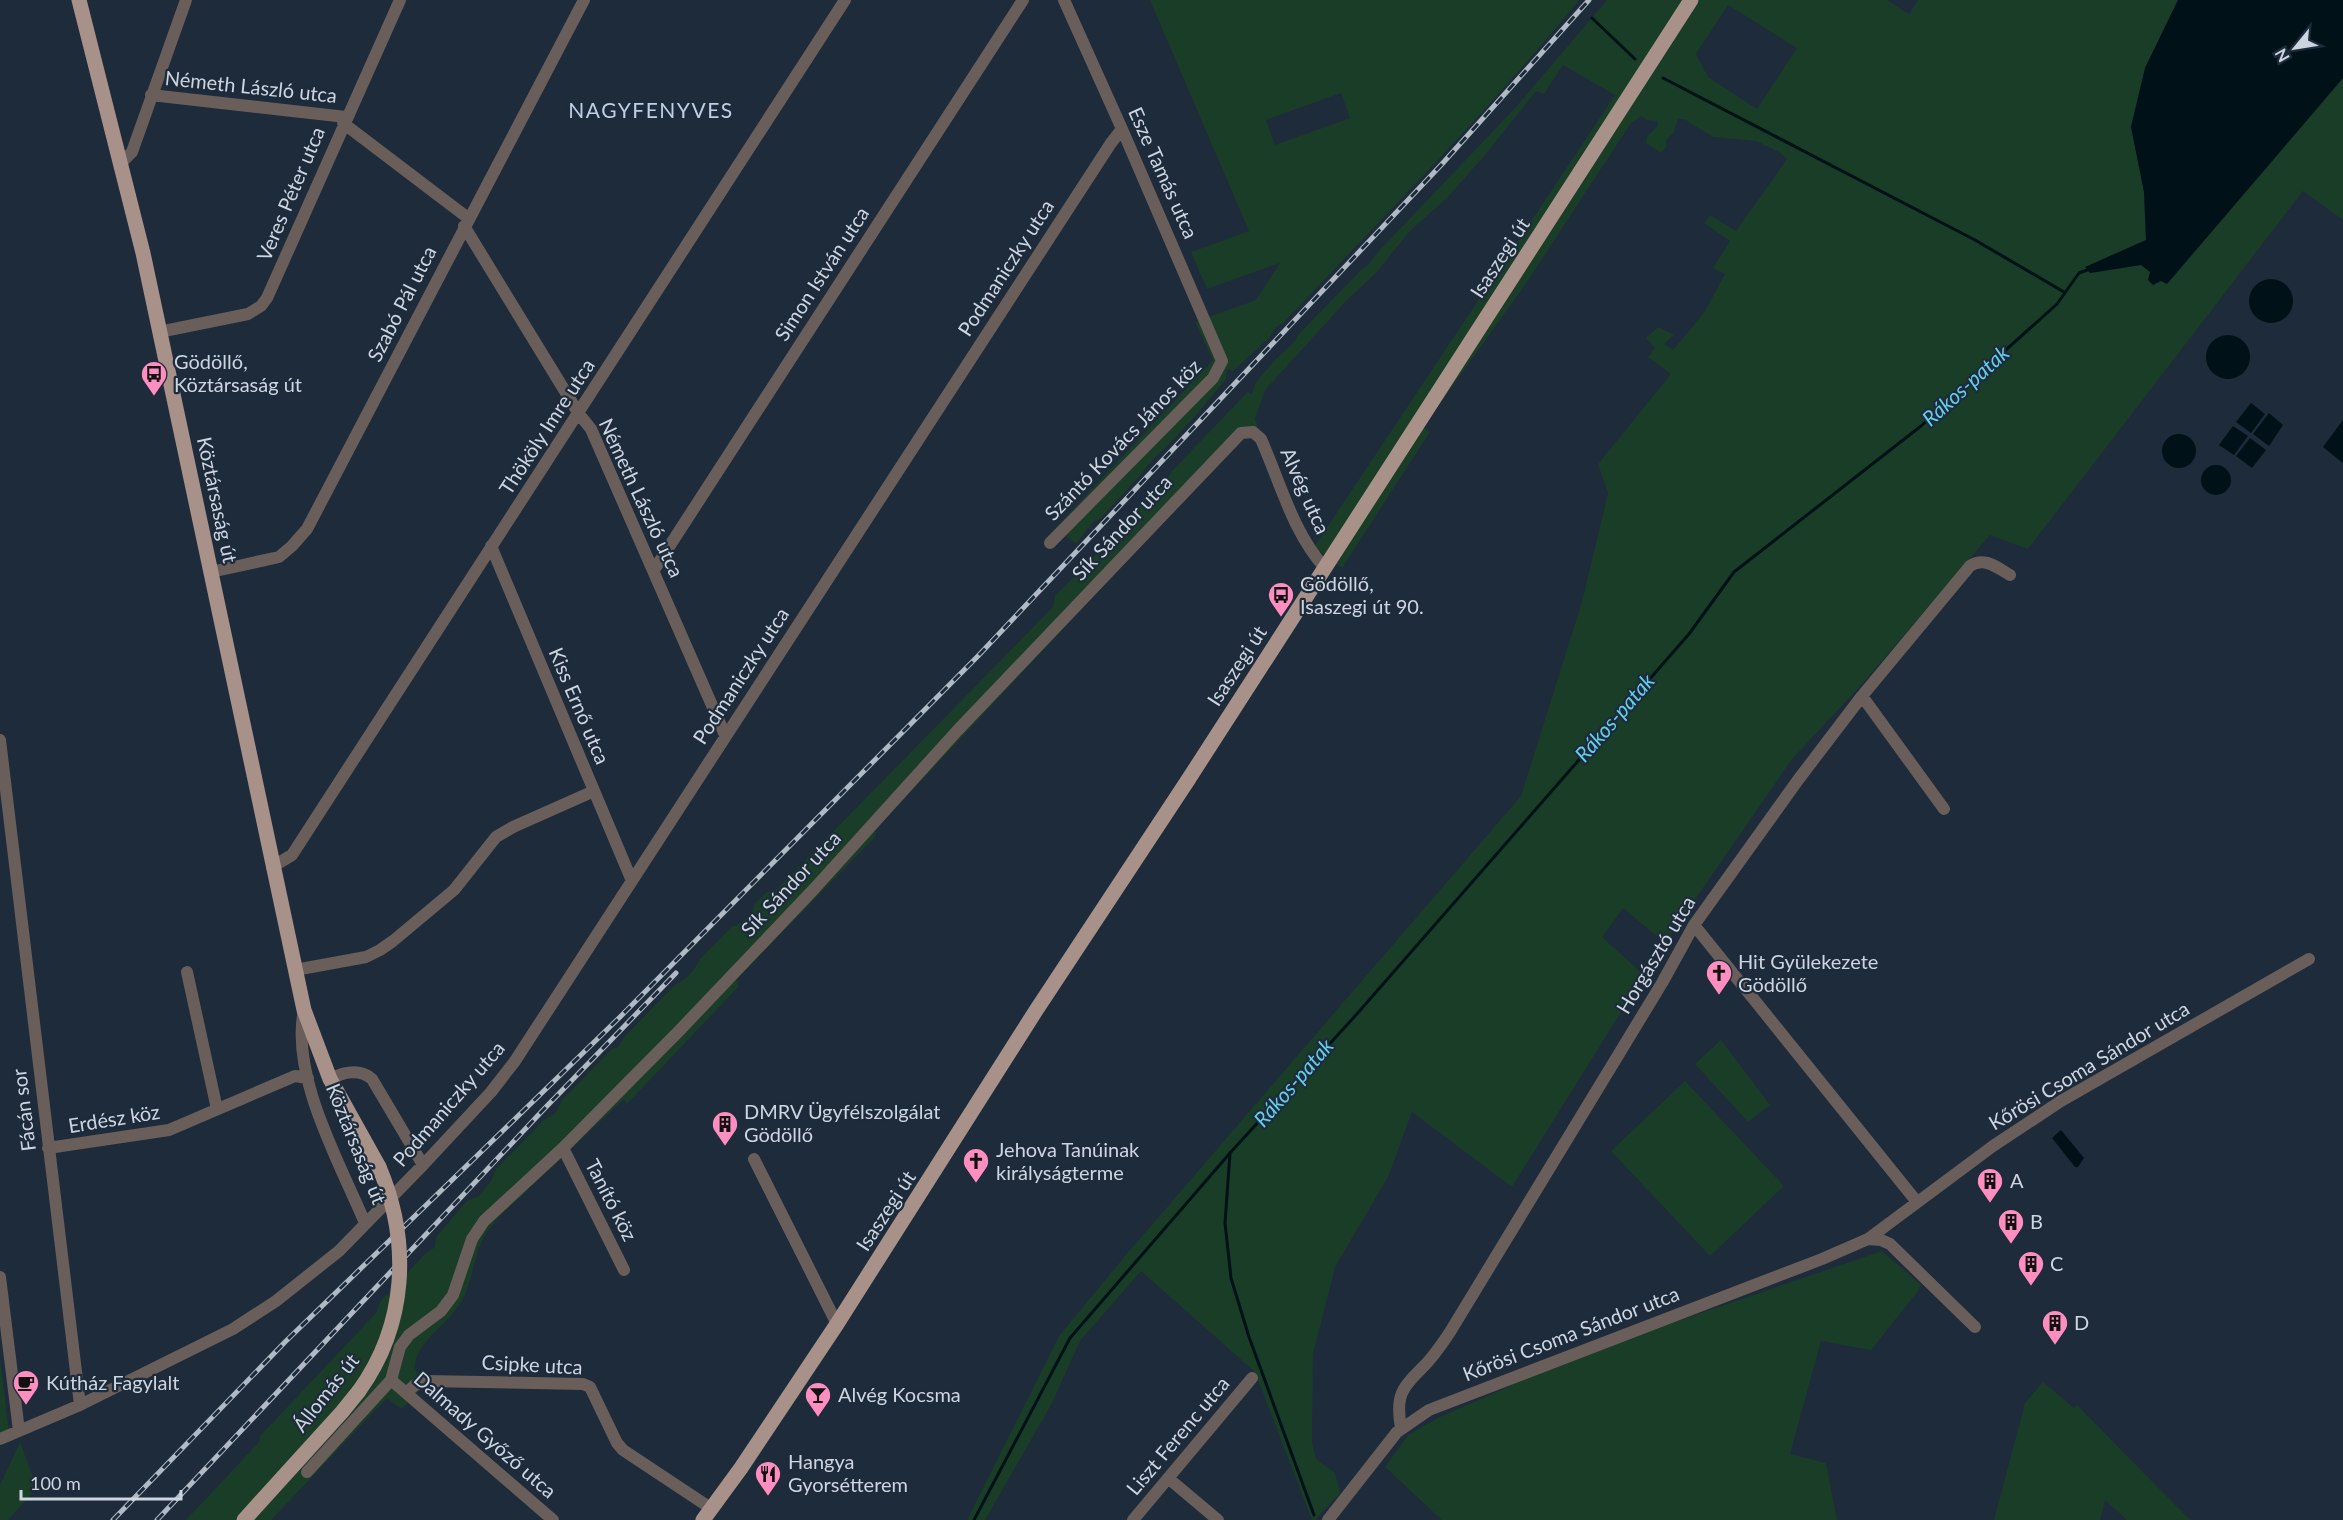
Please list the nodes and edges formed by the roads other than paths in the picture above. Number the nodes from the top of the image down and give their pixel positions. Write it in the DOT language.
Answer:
graph roads {
  1 [pos="79,0"];
  2 [pos="186,0"];
  3 [pos="400,0"];
  4 [pos="584,0"];
  5 [pos="845,0"];
  6 [pos="1023,0"];
  7 [pos="1064,0"];
  8 [pos="1691,0"];
  9 [pos="151,95"];
  10 [pos="344,120"];
  11 [pos="1122,129"];
  12 [pos="121,163"];
  13 [pos="466,222"];
  14 [pos="159,332"];
  15 [pos="1222,363"];
  16 [pos="579,414"];
  17 [pos="1250,431"];
  18 [pos="1050,543"];
  19 [pos="491,546"];
  20 [pos="1325,568"];
  21 [pos="654,570"];
  22 [pos="211,572"];
  23 [pos="2010,575"];
  24 [pos="1862,696"];
  25 [pos="725,735"];
  26 [pos="0,740"];
  27 [pos="594,791"];
  28 [pos="1944,809"];
  29 [pos="272,867"];
  30 [pos="632,881"];
  31 [pos="1694,925"];
  32 [pos="2309,959"];
  33 [pos="295,970"];
  34 [pos="187,972"];
  35 [pos="304,1010"];
  36 [pos="308,1078"];
  37 [pos="330,1078"];
  38 [pos="218,1109"];
  39 [pos="48,1148"];
  40 [pos="563,1148"];
  41 [pos="754,1159"];
  42 [pos="423,1165"];
  43 [pos="379,1167"];
  44 [pos="1917,1202"];
  45 [pos="365,1223"];
  46 [pos="1868,1239"];
  47 [pos="624,1270"];
  48 [pos="0,1277"];
  49 [pos="837,1324"];
  50 [pos="1975,1327"];
  51 [pos="1252,1378"];
  52 [pos="391,1380"];
  53 [pos="406,1393"];
  54 [pos="80,1405"];
  55 [pos="1401,1428"];
  56 [pos="19,1431"];
  57 [pos="0,1439"];
  58 [pos="307,1472"];
  59 [pos="1168,1478"];
  60 [pos="707,1515"];
  61 [pos="1332,1518"];
  62 [pos="244,1520"];
  63 [pos="553,1520"];
  64 [pos="1133,1520"];
  65 [pos="1218,1520"];
  1 -- 12 [label="main road, Köztársaság út"];
  2 -- 9 [label="street"];
  3 -- 10 [label="street, Veres Péter utca"];
  4 -- 13 [label="street, Szabó Pál utca"];
  5 -- 16 [label="street, Thököly Imre utca"];
  6 -- 21 [label="street, Simon István utca"];
  7 -- 11 [label="street, Esze Tamás utca"];
  8 -- 20 [label="main road, Isaszegi út"];
  9 -- 10 [label="street, Németh László utca"];
  9 -- 12 [label="street"];
  10 -- 13 [label="street, Németh László utca"];
  10 -- 14 [label="street, Veres Péter utca"];
  11 -- 15 [label="street, Esze Tamás utca"];
  11 -- 25 [label="street, Podmaniczky utca"];
  12 -- 14 [label="main road, Köztársaság út"];
  13 -- 16 [label="street, Németh László utca"];
  13 -- 22 [label="street, Szabó Pál utca"];
  14 -- 22 [label="main road, Köztársaság út"];
  15 -- 18 [label="street, Szántó Kovács János köz"];
  16 -- 19 [label="street, Thököly Imre utca"];
  16 -- 21 [label="street, Németh László utca"];
  17 -- 20 [label="street, Alvég utca"];
  17 -- 40 [label="street, Sík Sándor utca"];
  19 -- 27 [label="street, Kiss Ernő utca"];
  19 -- 29 [label="street, Thököly Imre utca"];
  20 -- 49 [label="main road, Isaszegi út"];
  21 -- 25 [label="street, Németh László utca"];
  22 -- 29 [label="main road, Köztársaság út"];
  23 -- 24 [label="street, Horgásztó utca"];
  24 -- 28 [label="street"];
  24 -- 31 [label="street, Horgásztó utca"];
  25 -- 30 [label="street, Podmaniczky utca"];
  26 -- 39 [label="street, Fácán sor"];
  27 -- 30 [label="street, Kiss Ernő utca"];
  27 -- 33 [label="street"];
  29 -- 33 [label="main road, Köztársaság út"];
  30 -- 42 [label="street, Podmaniczky utca"];
  31 -- 44 [label="street"];
  31 -- 55 [label="street, Horgásztó utca"];
  32 -- 44 [label="street, Kőrösi Csoma Sándor utca"];
  33 -- 35 [label="main road, Köztársaság út"];
  34 -- 38 [label="street"];
  35 -- 36 [label="street, Köztársaság út"];
  35 -- 37 [label="main road, Köztársaság út"];
  36 -- 38 [label="street, Erdész köz"];
  36 -- 45 [label="street, Köztársaság út"];
  37 -- 42 [label="street, Köztársaság út"];
  37 -- 43 [label="main road, Köztársaság út"];
  38 -- 39 [label="street, Erdész köz"];
  39 -- 54 [label="street, Fácán sor"];
  40 -- 47 [label="street, Tanító köz"];
  40 -- 52 [label="street, Sík Sándor utca"];
  41 -- 49 [label="street"];
  42 -- 45 [label="street, Podmaniczky utca"];
  43 -- 62 [label="main road, Állomás út, bridge"];
  44 -- 46 [label="street, Kőrösi Csoma Sándor utca"];
  45 -- 54 [label="street, Podmaniczky utca"];
  46 -- 50 [label="street"];
  46 -- 55 [label="street, Kőrösi Csoma Sándor utca"];
  48 -- 56 [label="street"];
  49 -- 60 [label="main road, Isaszegi út"];
  51 -- 59 [label="street, Liszt Ferenc utca"];
  52 -- 53 [label="street, Dalmady Győző utca"];
  52 -- 58 [label="street, Állomás út"];
  53 -- 60 [label="street, Csipke utca"];
  53 -- 63 [label="street, Dalmady Győző utca"];
  54 -- 56 [label="street, Podmaniczky utca"];
  55 -- 61 [label="street, Kőrösi Csoma Sándor utca"];
  56 -- 57 [label="street, Podmaniczky utca"];
  59 -- 64 [label="street, Liszt Ferenc utca"];
  59 -- 65 [label="street"];
}
